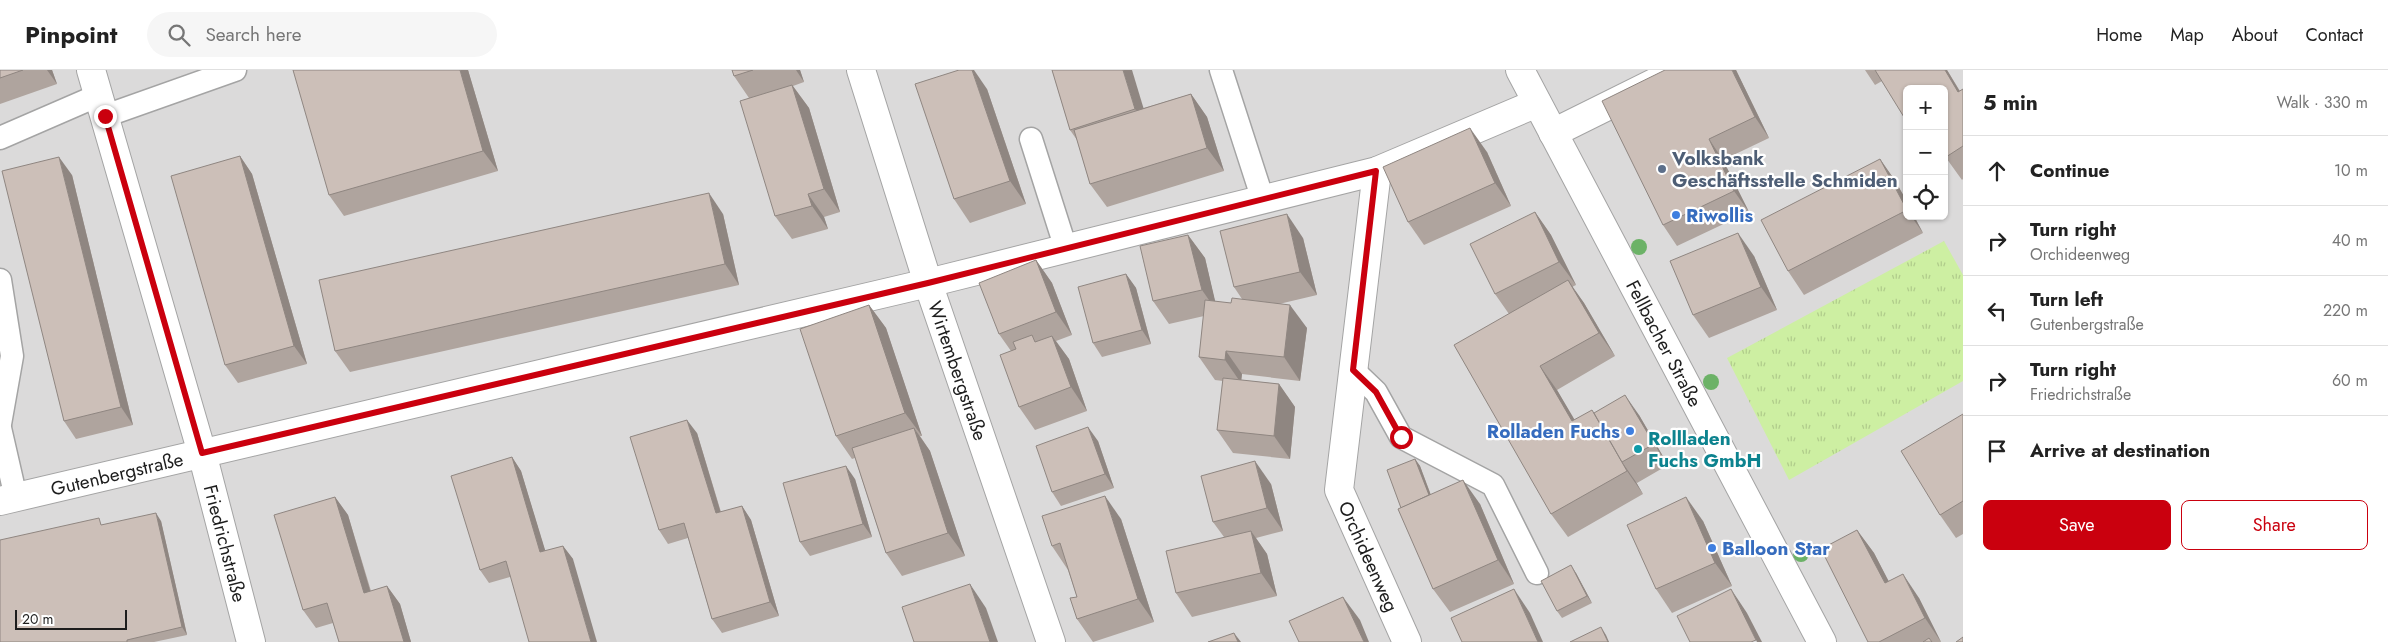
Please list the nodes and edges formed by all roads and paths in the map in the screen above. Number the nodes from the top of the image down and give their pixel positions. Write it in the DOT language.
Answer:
graph roads {
  1 [pos="235,70"];
  2 [pos="861,70"];
  3 [pos="1221,70"];
  4 [pos="1520,70"];
  5 [pos="1680,70"];
  6 [pos="98,94"];
  7 [pos="1537,102"];
  8 [pos="1553,133"];
  9 [pos="0,138"];
  10 [pos="1031,139"];
  11 [pos="1376,171"];
  12 [pos="1263,200"];
  13 [pos="1066,249"];
  14 [pos="0,280"];
  15 [pos="928,283"];
  16 [pos="1353,370"];
  17 [pos="0,424"];
  18 [pos="0,428"];
  19 [pos="202,453"];
  20 [pos="8,500"];
  21 [pos="1537,573"];
  22 [pos="251,642"];
  23 [pos="1051,642"];
  24 [pos="1407,642"];
  25 [pos="1822,642"];
  1 -- 6 [label="lane"];
  2 -- 15 [label="street, Wirtembergstraße"];
  3 -- 12 [label="lane"];
  4 -- 7 [label="street, Fellbacher Straße"];
  5 -- 8 [label="street"];
  6 -- 9 [label="lane"];
  6 -- 19 [label="street, Friedrichstraße"];
  7 -- 8 [label="street, Fellbacher Straße"];
  7 -- 11 [label="street, Gutenbergstraße"];
  8 -- 25 [label="street, Fellbacher Straße"];
  10 -- 13 [label="lane"];
  11 -- 12 [label="street, Gutenbergstraße"];
  11 -- 16 [label="street, Orchideenweg"];
  12 -- 13 [label="street, Gutenbergstraße"];
  13 -- 15 [label="street, Gutenbergstraße"];
  14 -- 17 [label="lane"];
  15 -- 19 [label="street, Gutenbergstraße"];
  15 -- 23 [label="street, Wirtembergstraße"];
  16 -- 21 [label="lane"];
  16 -- 24 [label="street, Orchideenweg"];
  18 -- 20 [label="lane"];
  19 -- 20 [label="street, Gutenbergstraße"];
  19 -- 22 [label="street, Friedrichstraße"];
}
